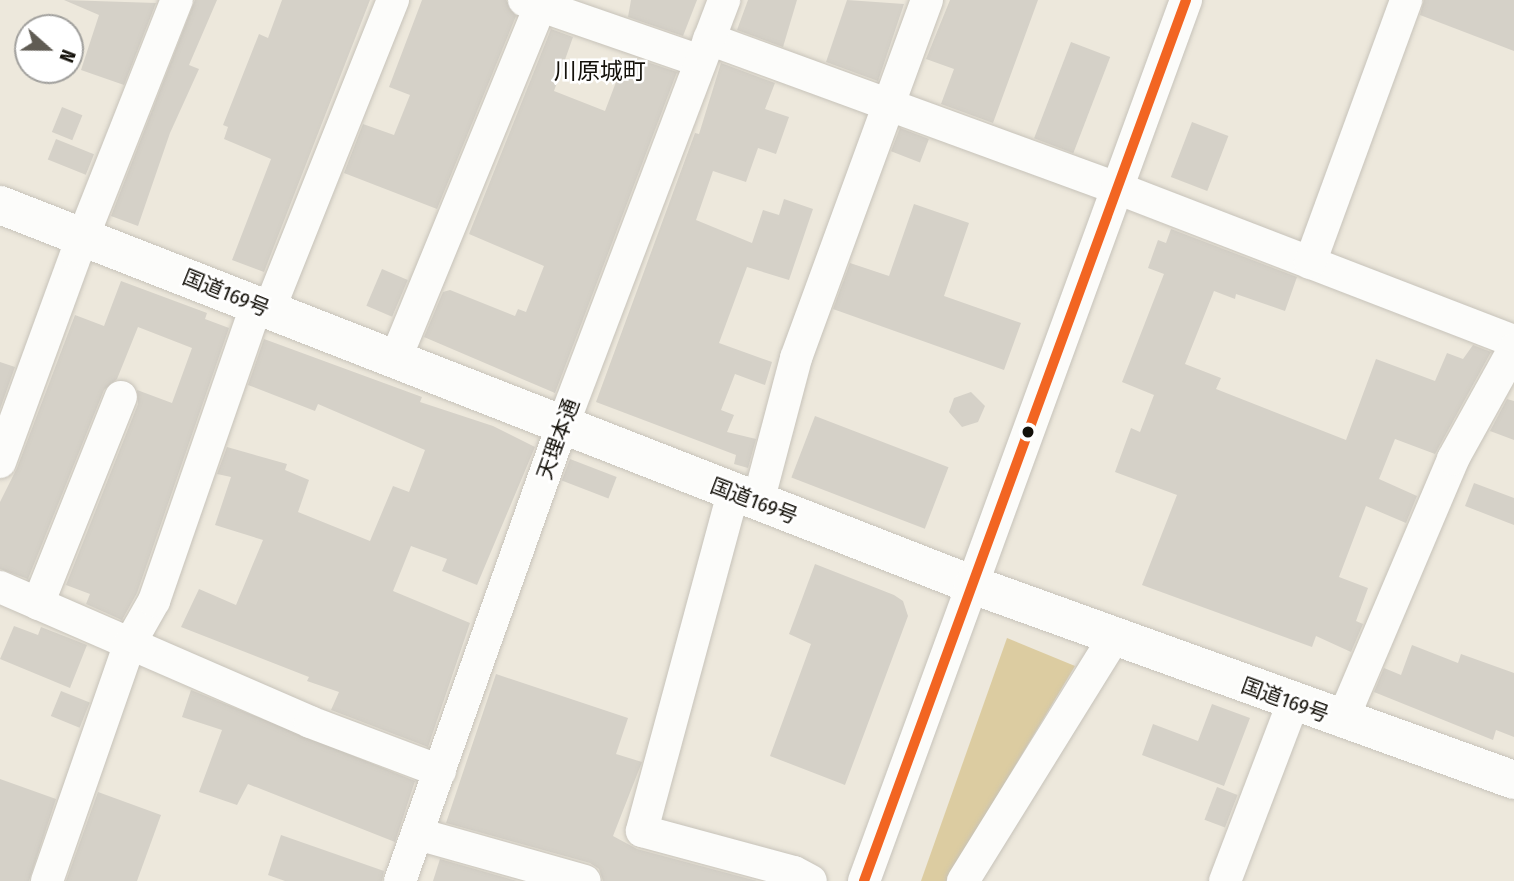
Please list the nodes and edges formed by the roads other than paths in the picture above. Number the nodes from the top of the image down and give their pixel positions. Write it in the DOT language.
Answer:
graph roads {
  1 [pos="177,0"];
  2 [pos="393,0"];
  3 [pos="724,0"];
  4 [pos="927,0"];
  5 [pos="1185,0"];
  6 [pos="1406,0"];
  7 [pos="536,2"];
  8 [pos="704,50"];
  9 [pos="887,103"];
  10 [pos="1117,188"];
  11 [pos="0,205"];
  12 [pos="82,236"];
  13 [pos="1310,263"];
  14 [pos="263,308"];
  15 [pos="1514,341"];
  16 [pos="1514,349"];
  17 [pos="396,360"];
  18 [pos="121,397"];
  19 [pos="562,427"];
  20 [pos="0,462"];
  21 [pos="746,498"];
  22 [pos="973,585"];
  23 [pos="0,587"];
  24 [pos="38,604"];
  25 [pos="1114,637"];
  26 [pos="129,645"];
  27 [pos="1293,703"];
  28 [pos="1342,721"];
  29 [pos="440,771"];
  30 [pos="1514,780"];
  31 [pos="418,834"];
  32 [pos="1234,878"];
  33 [pos="47,881"];
  34 [pos="400,881"];
  35 [pos="585,881"];
  36 [pos="811,881"];
  37 [pos="864,881"];
  38 [pos="963,881"];
  1 -- 12 [label="street"];
  2 -- 14 [label="street"];
  3 -- 8 [label="street, 天理本通"];
  4 -- 9 [label="street"];
  5 -- 10 [label="street"];
  6 -- 13 [label="street"];
  7 -- 8 [label="street"];
  7 -- 17 [label="street"];
  8 -- 9 [label="street"];
  8 -- 19 [label="street, 天理本通"];
  9 -- 10 [label="street"];
  9 -- 21 [label="street"];
  10 -- 13 [label="street"];
  10 -- 22 [label="street"];
  11 -- 12 [label="highway, 国道169号"];
  12 -- 14 [label="highway, 国道169号"];
  12 -- 20 [label="street"];
  13 -- 15 [label="street"];
  14 -- 17 [label="highway, 国道169号"];
  14 -- 26 [label="street"];
  16 -- 28 [label="street"];
  17 -- 19 [label="highway, 国道169号"];
  18 -- 24 [label="street"];
  19 -- 21 [label="highway, 国道169号"];
  19 -- 29 [label="street, 天理本通"];
  21 -- 22 [label="highway, 国道169号"];
  21 -- 36 [label="street"];
  22 -- 25 [label="highway, 国道169号"];
  22 -- 37 [label="street"];
  23 -- 24 [label="street"];
  24 -- 26 [label="street"];
  25 -- 27 [label="highway, 国道169号"];
  25 -- 38 [label="street"];
  26 -- 29 [label="street"];
  26 -- 33 [label="street"];
  27 -- 28 [label="highway, 国道169号"];
  27 -- 32 [label="street"];
  28 -- 30 [label="highway, 国道169号"];
  29 -- 31 [label="street, 天理本通"];
  31 -- 34 [label="street, 天理本通"];
  31 -- 35 [label="street"];
}
